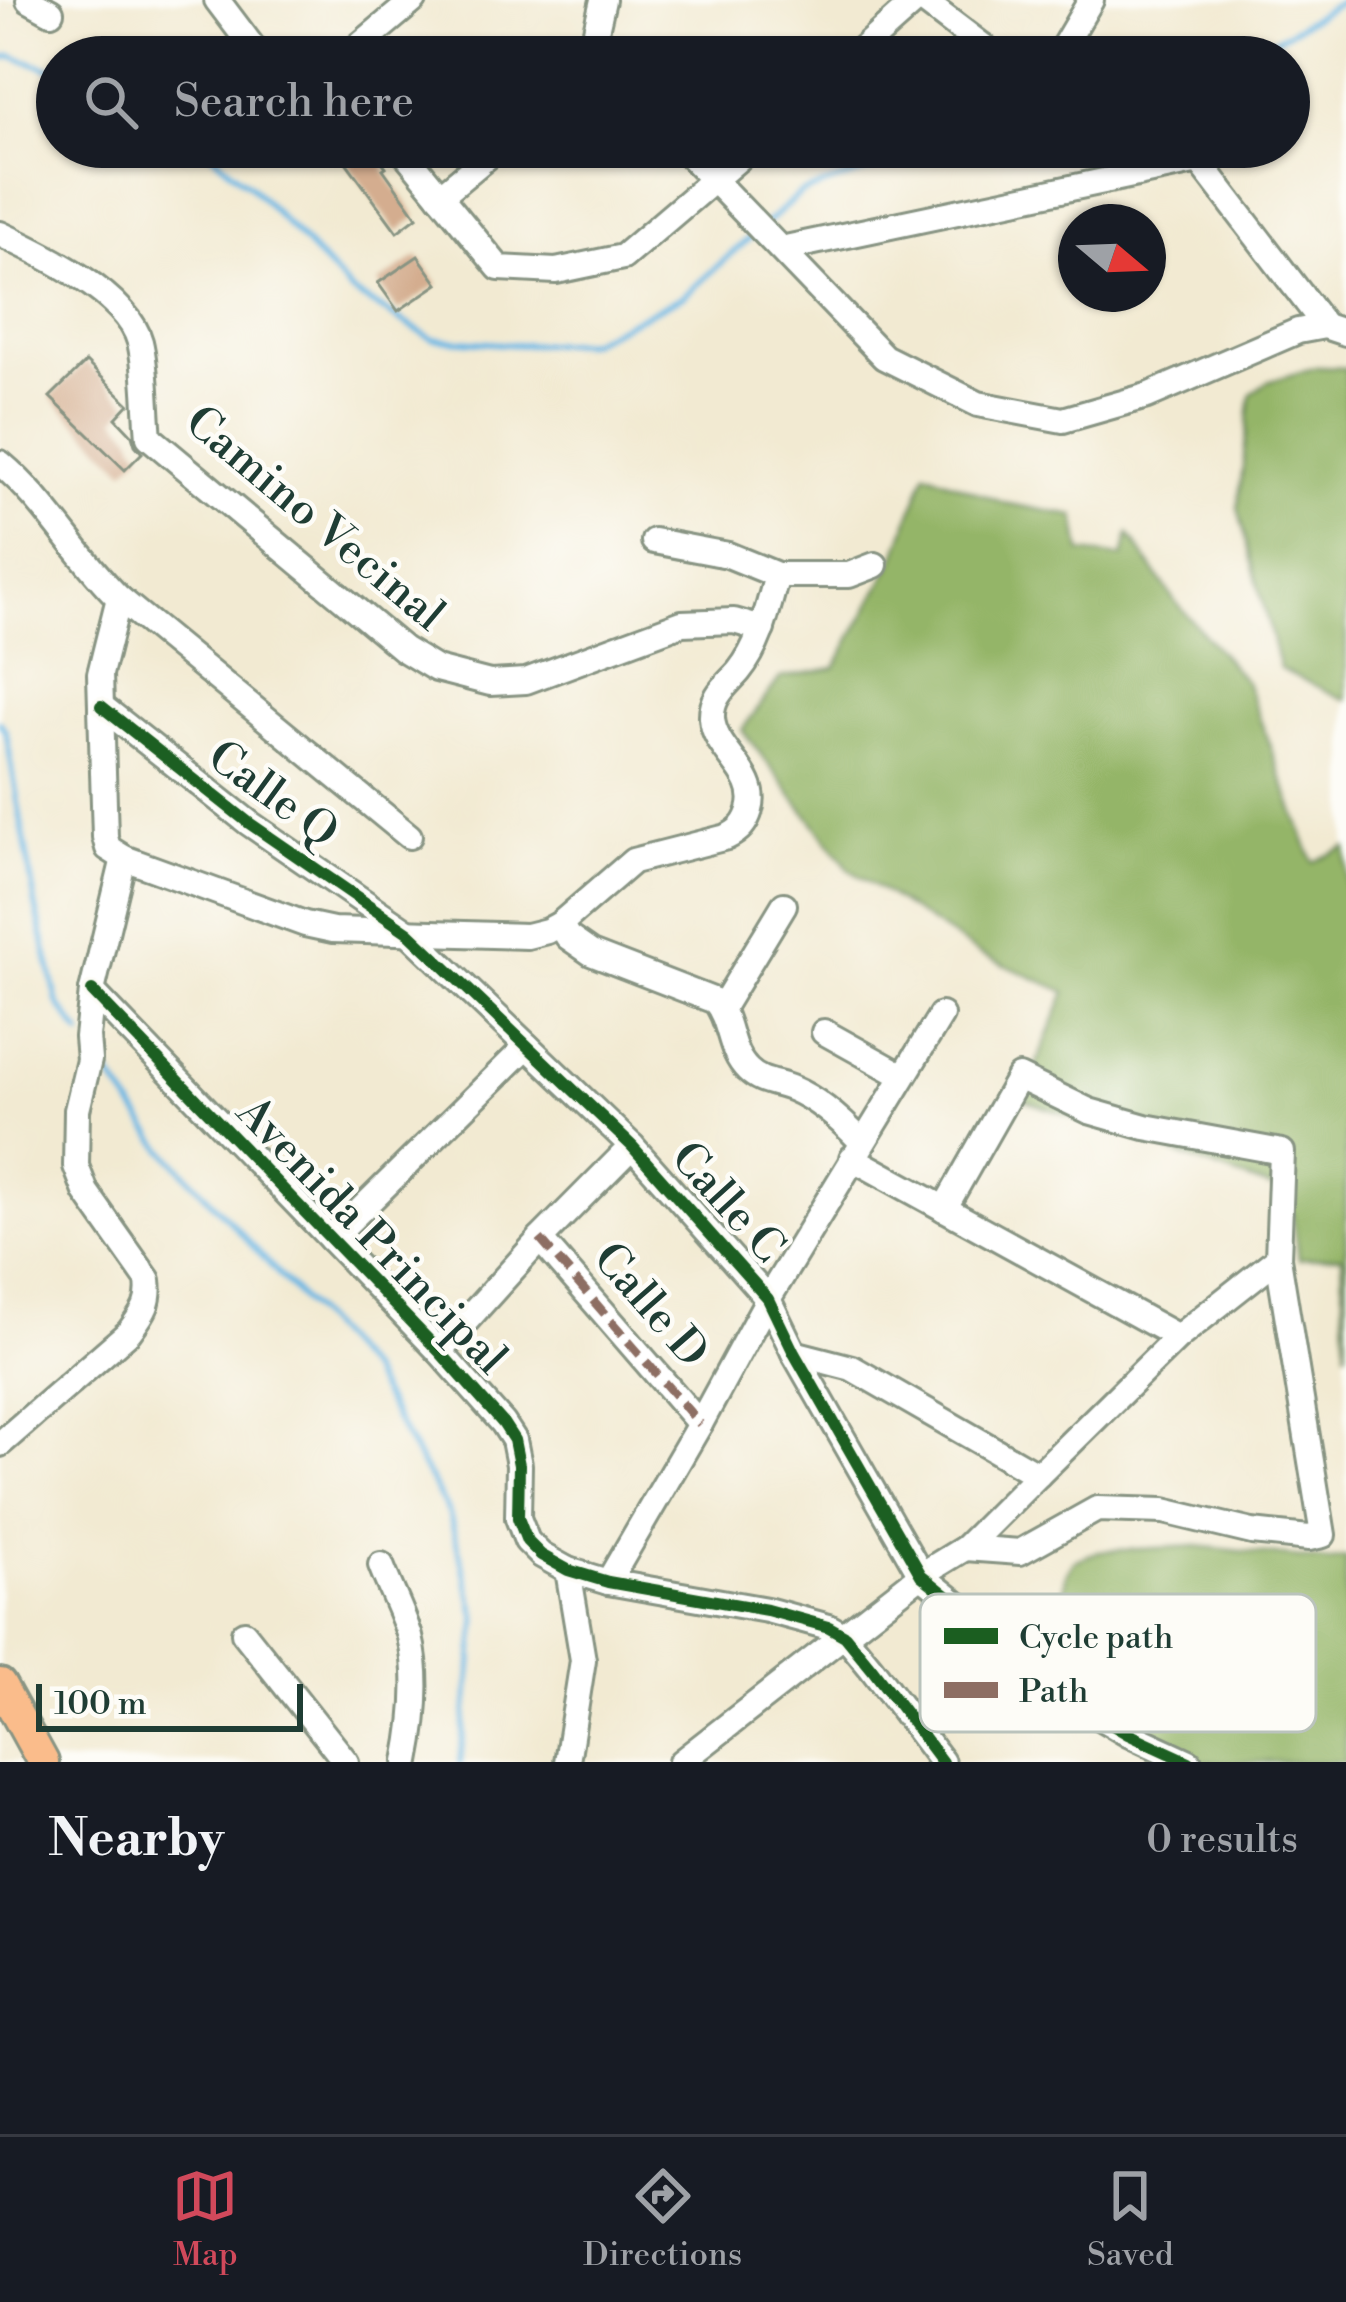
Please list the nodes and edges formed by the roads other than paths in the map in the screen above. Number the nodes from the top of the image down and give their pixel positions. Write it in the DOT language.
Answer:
graph roads {
  1 [pos="217,0"];
  2 [pos="414,0"];
  3 [pos="603,0"];
  4 [pos="920,0"];
  5 [pos="1091,0"];
  6 [pos="244,36"];
  7 [pos="371,36"];
  8 [pos="596,36"];
  9 [pos="878,36"];
  10 [pos="969,36"];
  11 [pos="1069,36"];
  12 [pos="417,168"];
  13 [pos="474,168"];
  14 [pos="702,168"];
  15 [pos="729,168"];
  16 [pos="1166,168"];
  17 [pos="1205,168"];
  18 [pos="714,181"];
  19 [pos="440,196"];
  20 [pos="0,234"];
  21 [pos="781,249"];
  22 [pos="1336,329"];
  23 [pos="0,463"];
  24 [pos="654,541"];
  25 [pos="875,566"];
  26 [pos="777,575"];
  27 [pos="119,598"];
  28 [pos="762,629"];
  29 [pos="101,706"];
  30 [pos="409,836"];
  31 [pos="124,858"];
  32 [pos="784,905"];
  33 [pos="560,924"];
  34 [pos="409,933"];
  35 [pos="92,991"];
  36 [pos="721,1009"];
  37 [pos="940,1015"];
  38 [pos="824,1032"];
  39 [pos="527,1046"];
  40 [pos="903,1076"];
  41 [pos="632,1146"];
  42 [pos="857,1150"];
  43 [pos="944,1209"];
  44 [pos="331,1239"];
  45 [pos="541,1239"];
  46 [pos="1278,1258"];
  47 [pos="768,1299"];
  48 [pos="1178,1337"];
  49 [pos="439,1352"];
  50 [pos="794,1353"];
  51 [pos="700,1424"];
  52 [pos="0,1444"];
  53 [pos="1038,1474"];
  54 [pos="965,1548"];
  55 [pos="381,1565"];
  56 [pos="568,1570"];
  57 [pos="921,1575"];
  58 [pos="608,1582"];
  59 [pos="944,1594"];
  60 [pos="244,1633"];
  61 [pos="845,1636"];
  62 [pos="0,1684"];
  63 [pos="1125,1732"];
  64 [pos="43,1762"];
  65 [pos="346,1762"];
  66 [pos="407,1762"];
  67 [pos="567,1762"];
  68 [pos="681,1762"];
  69 [pos="942,1762"];
  70 [pos="1189,1762"];
  1 -- 6 [label="street"];
  2 -- 7 [label="street"];
  3 -- 8 [label="street"];
  4 -- 9 [label="street"];
  4 -- 10 [label="street"];
  5 -- 11 [label="street"];
  12 -- 19 [label="street"];
  13 -- 19 [label="street"];
  14 -- 18 [label="street"];
  15 -- 18 [label="street"];
  16 -- 21 [label="street"];
  17 -- 22 [label="street"];
  18 -- 19 [label="street"];
  18 -- 21 [label="street"];
  20 -- 28 [label="street, Camino Vecinal"];
  21 -- 22 [label="street"];
  23 -- 27 [label="street"];
  24 -- 26 [label="street"];
  25 -- 26 [label="street"];
  26 -- 28 [label="street"];
  27 -- 29 [label="street"];
  27 -- 30 [label="street"];
  28 -- 33 [label="street"];
  29 -- 31 [label="street"];
  29 -- 34 [label="street, Calle Q"];
  31 -- 34 [label="street"];
  31 -- 35 [label="street"];
  32 -- 36 [label="street"];
  33 -- 34 [label="street"];
  33 -- 36 [label="street"];
  34 -- 39 [label="street, Calle C"];
  35 -- 44 [label="street, Avenida Principal"];
  35 -- 52 [label="street"];
  36 -- 42 [label="street"];
  37 -- 40 [label="street"];
  38 -- 40 [label="street"];
  39 -- 41 [label="street, Calle C"];
  39 -- 44 [label="street"];
  40 -- 42 [label="street"];
  41 -- 45 [label="street"];
  41 -- 47 [label="street, Calle C"];
  42 -- 43 [label="street"];
  42 -- 47 [label="street"];
  43 -- 46 [label="street"];
  43 -- 48 [label="street"];
  44 -- 49 [label="street, Avenida Principal"];
  45 -- 49 [label="street"];
  45 -- 51 [label="street, Calle D"];
  46 -- 48 [label="street"];
  46 -- 54 [label="street"];
  47 -- 50 [label="street, Calle C"];
  47 -- 51 [label="street"];
  48 -- 53 [label="street"];
  49 -- 56 [label="street, Avenida Principal"];
  50 -- 53 [label="street"];
  50 -- 57 [label="street, Calle C"];
  51 -- 58 [label="street"];
  53 -- 54 [label="street"];
  54 -- 57 [label="street"];
  55 -- 66 [label="street"];
  56 -- 58 [label="street, Avenida Principal"];
  56 -- 67 [label="street"];
  57 -- 59 [label="street"];
  57 -- 61 [label="street"];
  58 -- 61 [label="street, Avenida Principal"];
  60 -- 65 [label="street"];
  61 -- 68 [label="street"];
  61 -- 69 [label="street"];
  62 -- 64 [label="main road"];
  63 -- 70 [label="street"];
}
